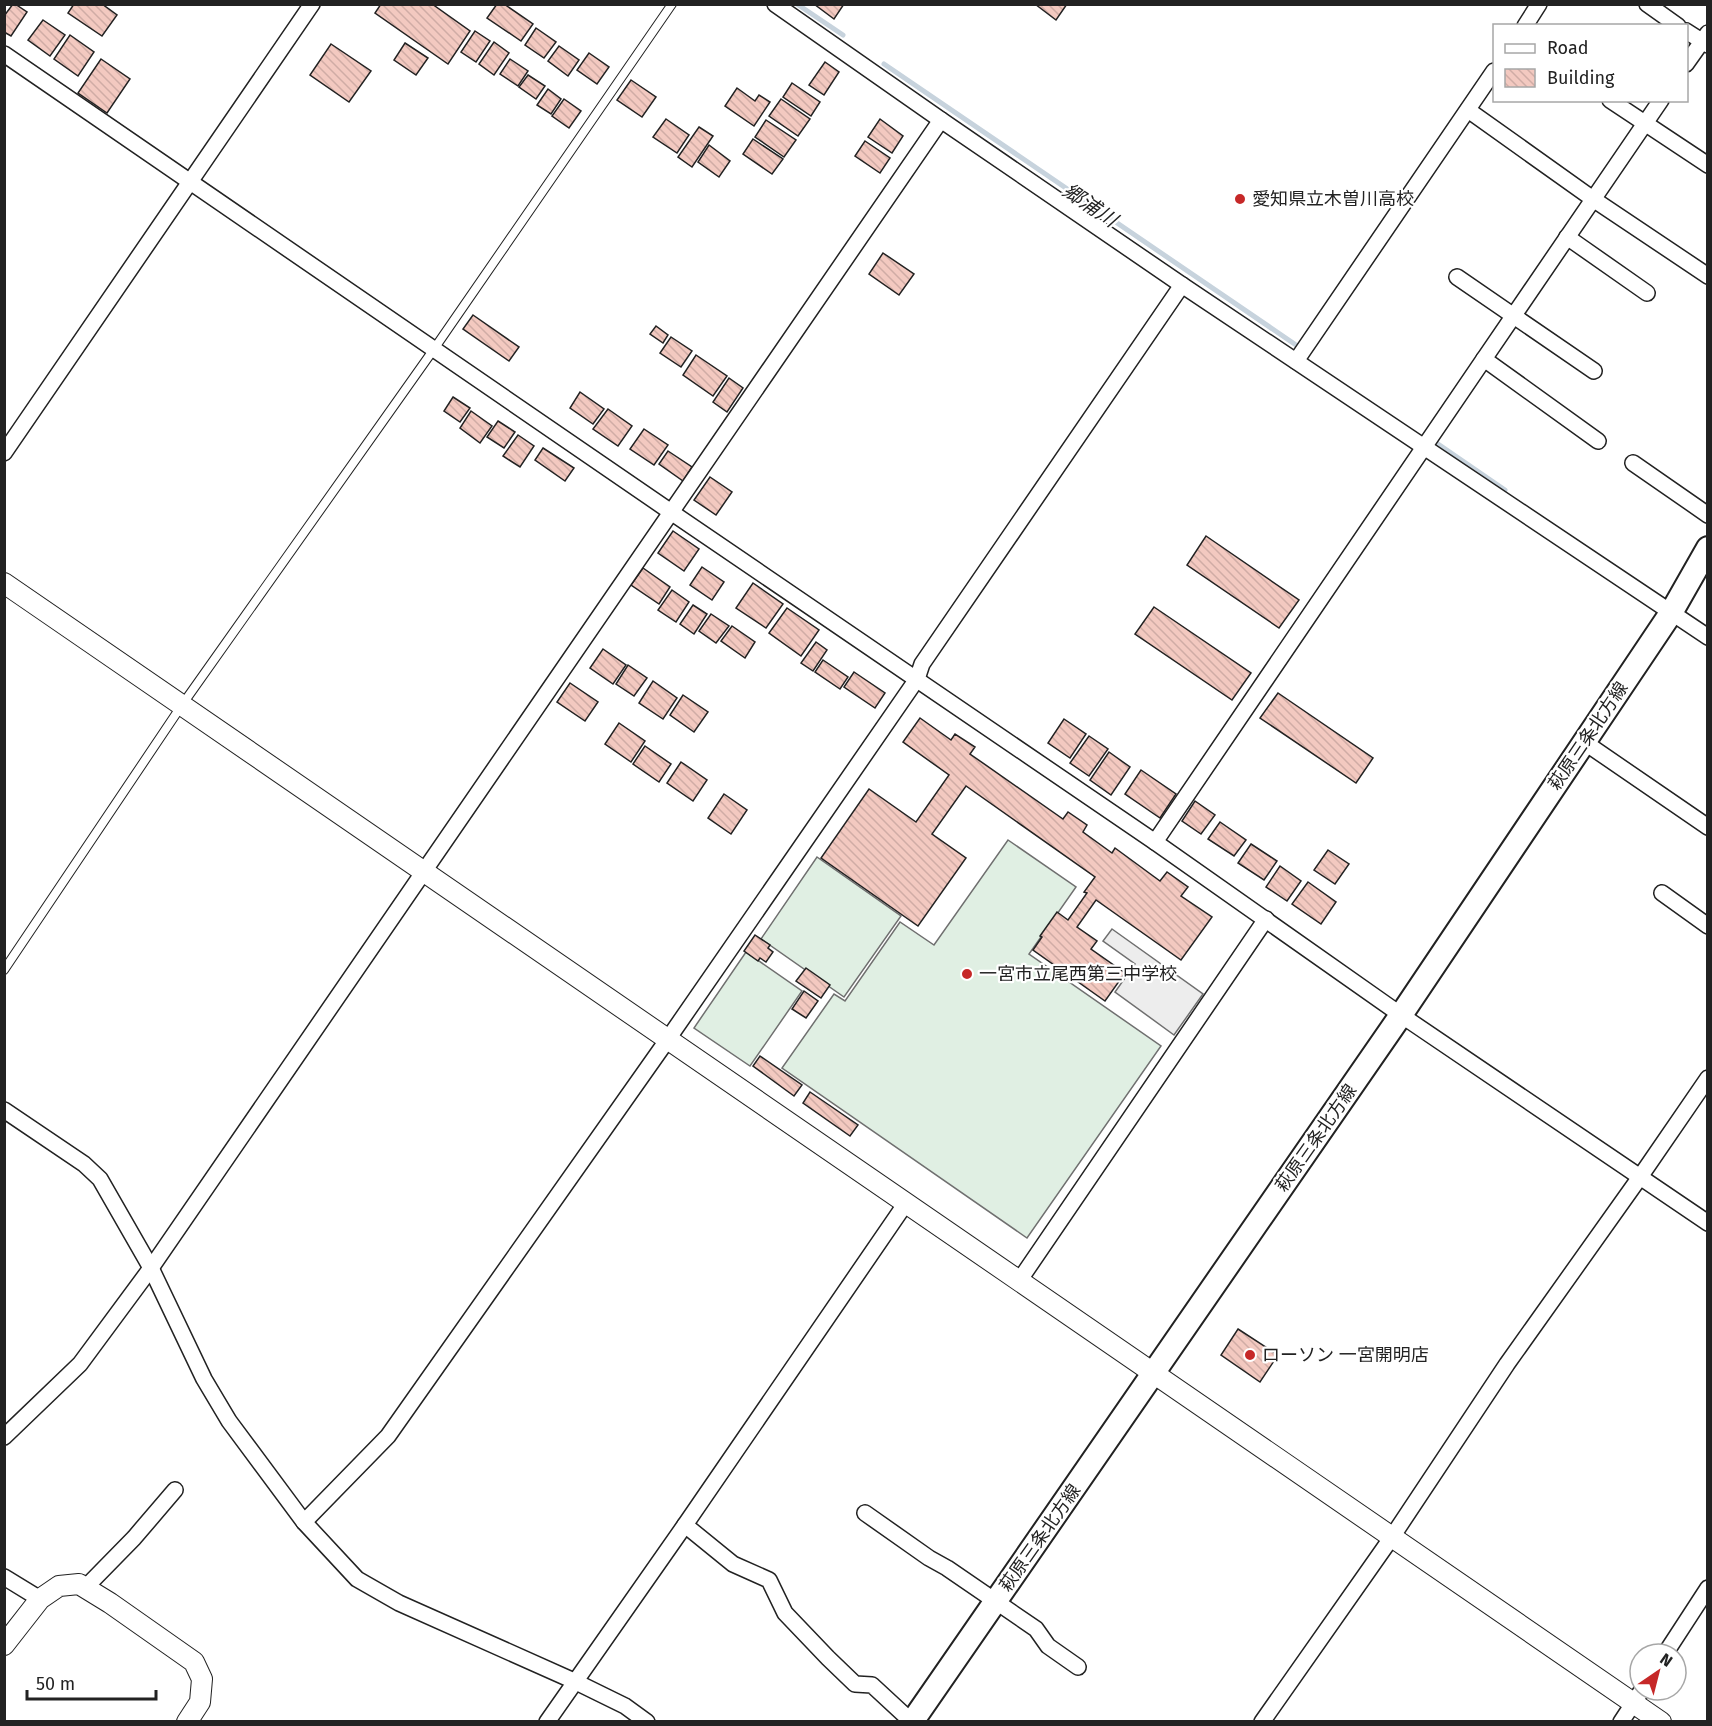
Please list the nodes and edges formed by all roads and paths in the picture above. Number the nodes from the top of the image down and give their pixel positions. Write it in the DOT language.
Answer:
graph roads {
  1 [pos="312,4"];
  2 [pos="672,4"];
  3 [pos="775,4"];
  4 [pos="1539,4"];
  5 [pos="1647,4"];
  6 [pos="1526,24"];
  7 [pos="1675,24"];
  8 [pos="1688,32"];
  9 [pos="1706,40"];
  10 [pos="4,54"];
  11 [pos="1688,62"];
  12 [pos="1493,72"];
  13 [pos="1613,102"];
  14 [pos="1660,102"];
  15 [pos="1468,110"];
  16 [pos="941,120"];
  17 [pos="1645,124"];
  18 [pos="1707,165"];
  19 [pos="191,182"];
  20 [pos="1593,199"];
  21 [pos="1567,237"];
  22 [pos="1707,276"];
  23 [pos="1457,277"];
  24 [pos="1182,285"];
  25 [pos="1647,293"];
  26 [pos="1514,315"];
  27 [pos="434,349"];
  28 [pos="1484,359"];
  29 [pos="1296,361"];
  30 [pos="1594,371"];
  31 [pos="1598,441"];
  32 [pos="1424,447"];
  33 [pos="4,453"];
  34 [pos="1633,463"];
  35 [pos="671,512"];
  36 [pos="1707,515"];
  37 [pos="1707,548"];
  38 [pos="4,583"];
  39 [pos="1671,613"];
  40 [pos="1707,637"];
  41 [pos="917,679"];
  42 [pos="182,705"];
  43 [pos="1584,742"];
  44 [pos="1707,826"];
  45 [pos="1155,842"];
  46 [pos="424,872"];
  47 [pos="1662,893"];
  48 [pos="1266,919"];
  49 [pos="1707,926"];
  50 [pos="4,970"];
  51 [pos="1401,1015"];
  52 [pos="668,1039"];
  53 [pos="1707,1078"];
  54 [pos="4,1110"];
  55 [pos="1640,1177"];
  56 [pos="906,1203"];
  57 [pos="1707,1223"];
  58 [pos="151,1268"];
  59 [pos="1019,1281"];
  60 [pos="1154,1373"];
  61 [pos="4,1437"];
  62 [pos="175,1490"];
  63 [pos="866,1513"];
  64 [pos="304,1522"];
  65 [pos="685,1525"];
  66 [pos="1392,1537"];
  67 [pos="4,1577"];
  68 [pos="85,1588"];
  69 [pos="1707,1588"];
  70 [pos="40,1599"];
  71 [pos="996,1601"];
  72 [pos="1673,1642"];
  73 [pos="4,1645"];
  74 [pos="1078,1667"];
  75 [pos="574,1681"];
  76 [pos="1628,1690"];
  77 [pos="1634,1702"];
  78 [pos="1643,1702"];
  79 [pos="188,1722"];
  80 [pos="547,1722"];
  81 [pos="647,1722"];
  82 [pos="912,1722"];
  83 [pos="1262,1722"];
  84 [pos="1621,1722"];
  85 [pos="1661,1722"];
  1 -- 19 [label="street"];
  2 -- 27 [label="lane"];
  3 -- 16 [label="street"];
  4 -- 6 [label="street"];
  5 -- 7 [label="street"];
  8 -- 9 [label="street"];
  9 -- 11 [label="street"];
  10 -- 19 [label="street"];
  12 -- 15 [label="street"];
  13 -- 17 [label="street"];
  14 -- 17 [label="street"];
  15 -- 20 [label="street"];
  15 -- 29 [label="street"];
  16 -- 24 [label="street"];
  16 -- 35 [label="street"];
  17 -- 18 [label="street"];
  17 -- 20 [label="street"];
  19 -- 27 [label="street"];
  19 -- 33 [label="street"];
  20 -- 21 [label="street"];
  20 -- 22 [label="street"];
  21 -- 25 [label="street"];
  21 -- 26 [label="street"];
  23 -- 26 [label="street"];
  24 -- 29 [label="street"];
  24 -- 41 [label="street"];
  26 -- 28 [label="street"];
  26 -- 30 [label="street"];
  27 -- 35 [label="street"];
  27 -- 42 [label="lane"];
  28 -- 31 [label="street"];
  28 -- 32 [label="street"];
  29 -- 32 [label="street"];
  32 -- 39 [label="street"];
  32 -- 45 [label="street"];
  34 -- 36 [label="street"];
  35 -- 41 [label="street"];
  35 -- 46 [label="street"];
  37 -- 39 [label="main road, 萩原三条北方線"];
  38 -- 42 [label="street"];
  39 -- 40 [label="street"];
  39 -- 43 [label="main road, 萩原三条北方線"];
  41 -- 45 [label="street"];
  41 -- 52 [label="street"];
  42 -- 46 [label="street"];
  42 -- 50 [label="lane"];
  43 -- 44 [label="street"];
  43 -- 51 [label="main road, 萩原三条北方線"];
  45 -- 48 [label="street"];
  46 -- 52 [label="street"];
  46 -- 58 [label="street"];
  47 -- 49 [label="street"];
  48 -- 51 [label="street"];
  48 -- 59 [label="street"];
  51 -- 55 [label="street"];
  51 -- 60 [label="main road, 萩原三条北方線"];
  52 -- 56 [label="street"];
  52 -- 64 [label="street"];
  53 -- 55 [label="street"];
  54 -- 58 [label="street"];
  55 -- 57 [label="street"];
  55 -- 66 [label="street"];
  56 -- 59 [label="street"];
  56 -- 65 [label="street"];
  58 -- 61 [label="street"];
  58 -- 64 [label="street"];
  59 -- 60 [label="street"];
  60 -- 66 [label="street"];
  60 -- 71 [label="main road, 萩原三条北方線"];
  62 -- 68 [label="street"];
  63 -- 71 [label="street"];
  64 -- 75 [label="street"];
  65 -- 75 [label="street"];
  65 -- 82 [label="street"];
  66 -- 76 [label="street"];
  66 -- 83 [label="street"];
  67 -- 70 [label="street"];
  68 -- 70 [label="street"];
  68 -- 79 [label="street"];
  69 -- 72 [label="street"];
  70 -- 73 [label="street"];
  71 -- 74 [label="street"];
  71 -- 82 [label="main road, 萩原三条北方線"];
  75 -- 80 [label="street"];
  75 -- 81 [label="street"];
  77 -- 84 [label="street"];
  78 -- 85 [label="street"];
}
